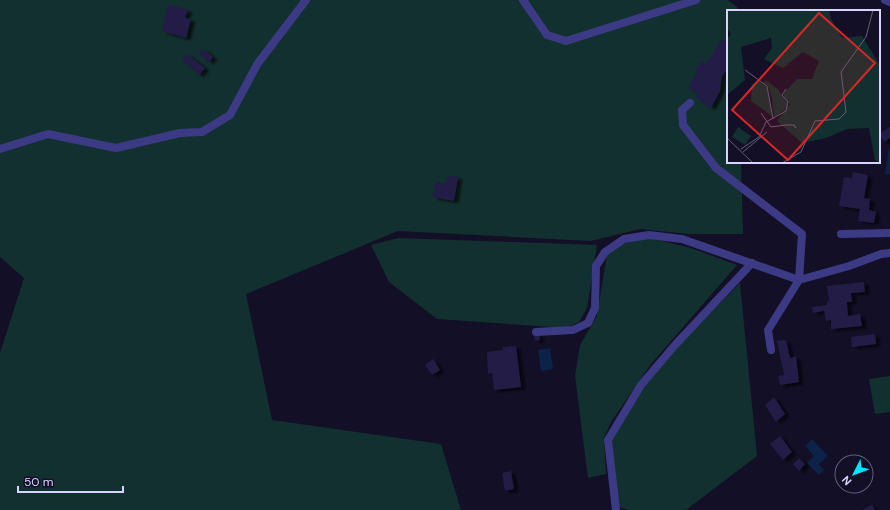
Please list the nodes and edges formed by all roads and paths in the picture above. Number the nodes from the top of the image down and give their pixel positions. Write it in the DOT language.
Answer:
graph roads {
  1 [pos="306,0"];
  2 [pos="523,0"];
  3 [pos="696,0"];
  4 [pos="885,0"];
  5 [pos="890,2"];
  6 [pos="690,103"];
  7 [pos="0,149"];
  8 [pos="890,233"];
  9 [pos="841,234"];
  10 [pos="890,254"];
  11 [pos="752,263"];
  12 [pos="799,280"];
  13 [pos="536,332"];
  14 [pos="771,350"];
  15 [pos="616,510"];
  1 -- 7 [label="lane"];
  2 -- 3 [label="lane"];
  4 -- 5 [label="lane"];
  6 -- 12 [label="lane"];
  8 -- 9 [label="lane"];
  10 -- 12 [label="lane"];
  11 -- 12 [label="lane"];
  11 -- 13 [label="lane"];
  11 -- 15 [label="lane"];
  12 -- 14 [label="lane"];
}
